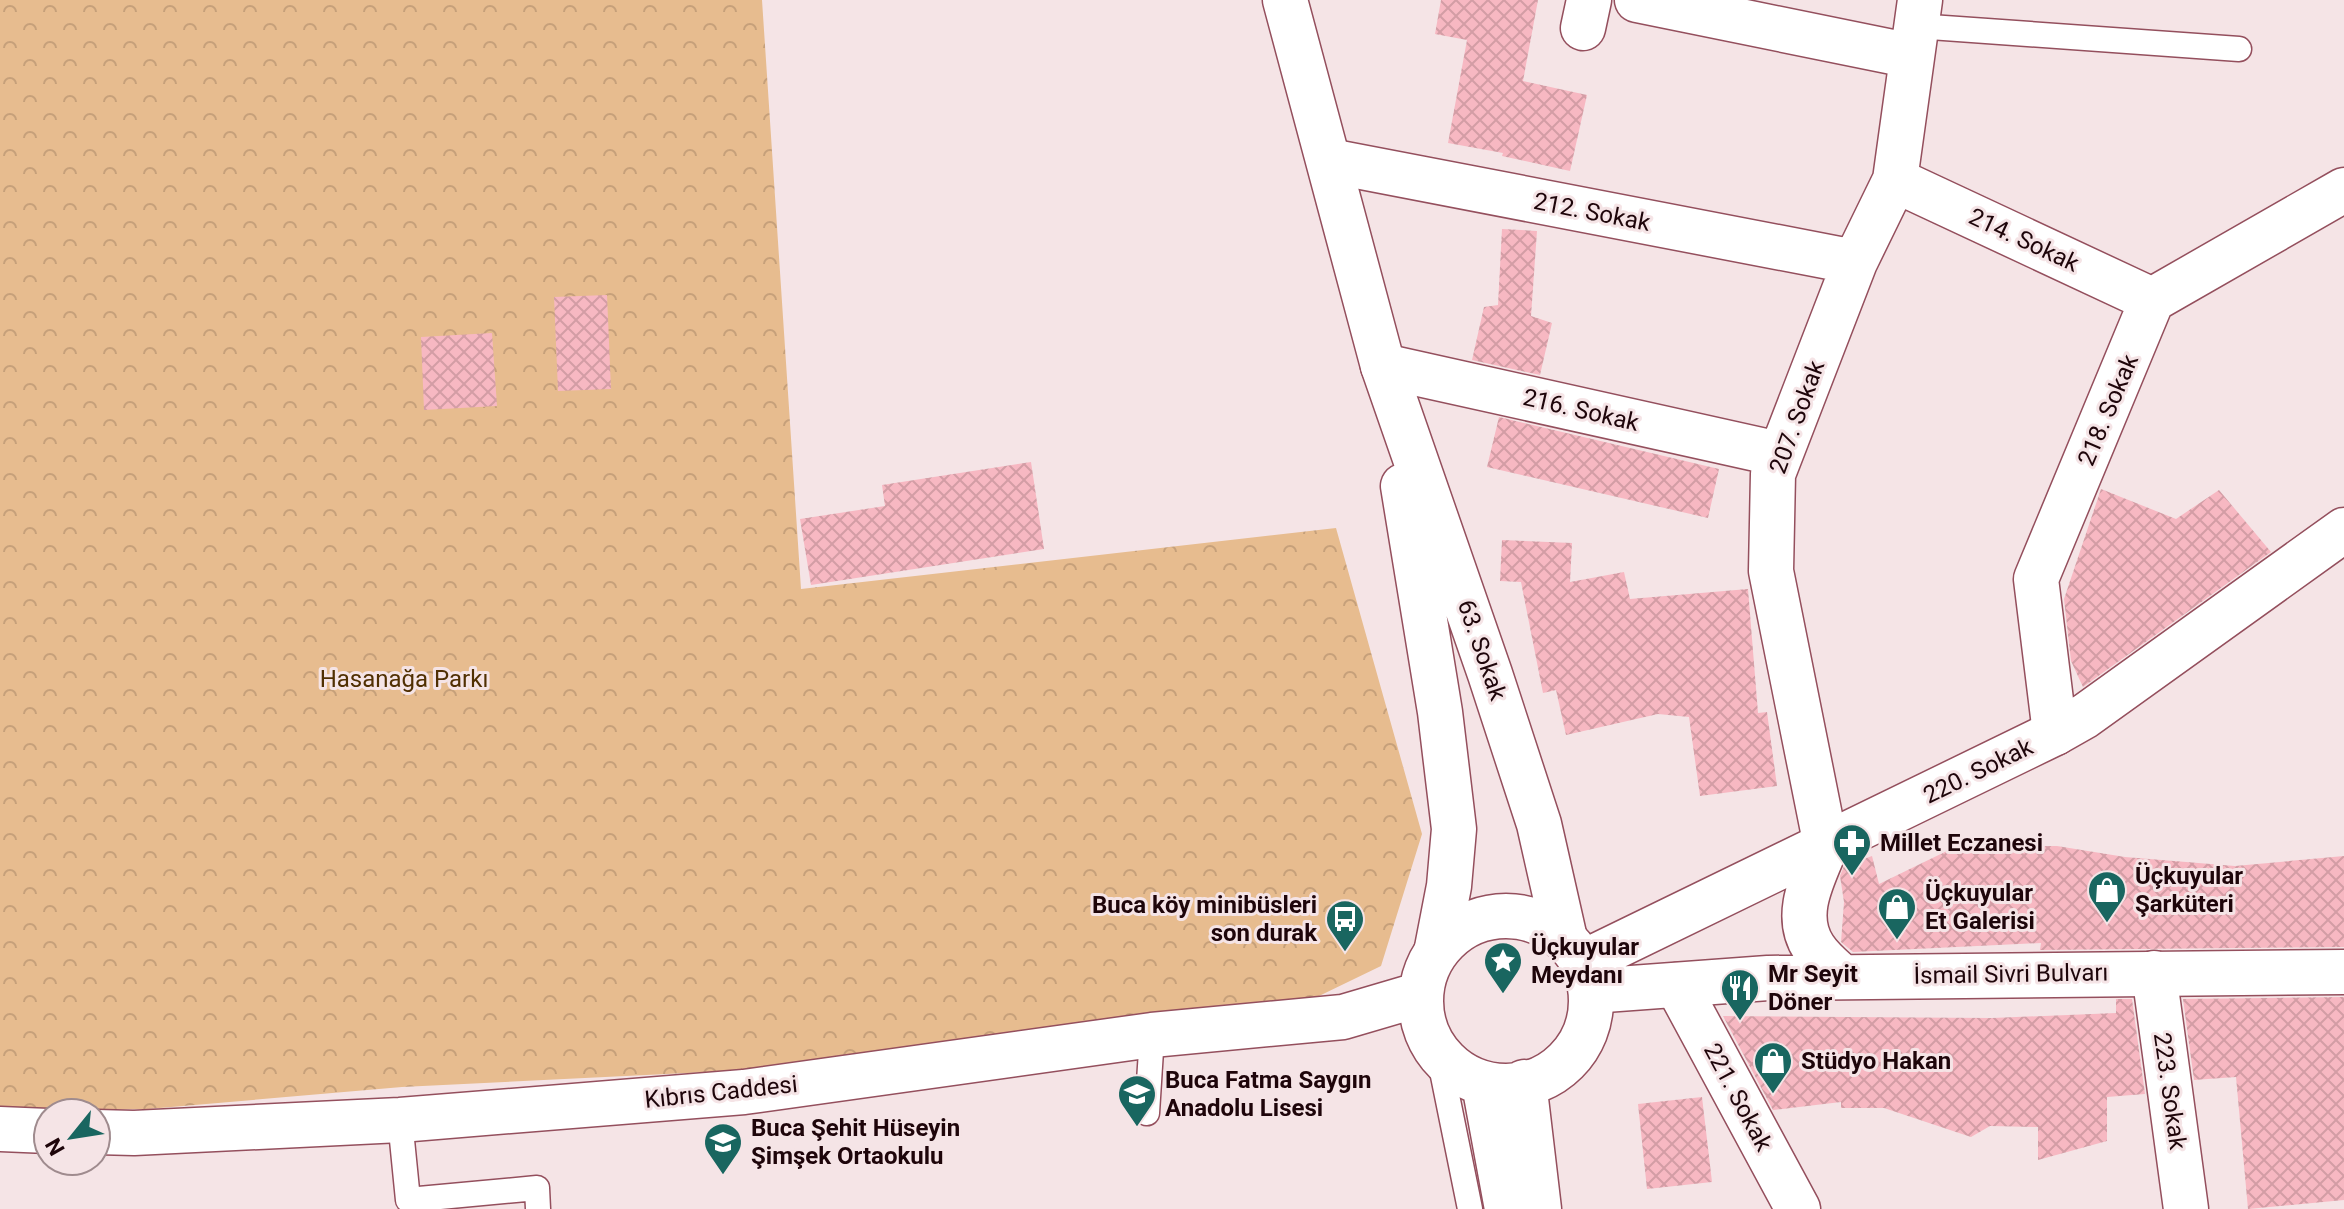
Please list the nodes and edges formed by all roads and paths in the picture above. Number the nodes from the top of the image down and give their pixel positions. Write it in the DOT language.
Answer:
graph roads {
  1 [pos="1285,0"];
  2 [pos="1637,0"];
  3 [pos="1916,28"];
  4 [pos="2239,49"];
  5 [pos="1330,161"];
  6 [pos="1895,180"];
  7 [pos="2344,190"];
  8 [pos="1855,262"];
  9 [pos="2152,300"];
  10 [pos="1383,366"];
  11 [pos="1779,454"];
  12 [pos="2344,530"];
  13 [pos="2055,733"];
  14 [pos="1826,846"];
  15 [pos="1437,948"];
  16 [pos="1579,964"];
  17 [pos="2344,972"];
  18 [pos="2154,973"];
  19 [pos="1841,976"];
  20 [pos="1677,985"];
  21 [pos="1429,1029"];
  22 [pos="1152,1035"];
  23 [pos="1504,1083"];
  24 [pos="1147,1113"];
  25 [pos="400,1120"];
  26 [pos="0,1129"];
  27 [pos="32,1130"];
  28 [pos="112,1132"];
  29 [pos="538,1209"];
  30 [pos="1470,1209"];
  31 [pos="1507,1209"];
  32 [pos="1539,1209"];
  33 [pos="1798,1209"];
  34 [pos="2186,1209"];
  1 -- 5 [label="main road, 63. Sokak"];
  2 -- 3 [label="main road"];
  3 -- 4 [label="lane"];
  3 -- 6 [label="main road, 207. Sokak"];
  5 -- 8 [label="main road, 212. Sokak"];
  5 -- 10 [label="main road, 63. Sokak"];
  6 -- 8 [label="main road, 207. Sokak"];
  6 -- 9 [label="main road, 214. Sokak"];
  7 -- 9 [label="main road"];
  8 -- 11 [label="main road, 207. Sokak"];
  9 -- 13 [label="main road, 218. Sokak"];
  10 -- 11 [label="main road, 216. Sokak"];
  10 -- 15 [label="main road, 63. Sokak"];
  10 -- 16 [label="main road, 63. Sokak"];
  11 -- 14 [label="main road, 207. Sokak"];
  12 -- 13 [label="main road, 220. Sokak"];
  13 -- 14 [label="main road, 220. Sokak"];
  14 -- 16 [label="main road, 220. Sokak"];
  14 -- 19 [label="main road"];
  15 -- 16 [label="main road"];
  15 -- 21 [label="main road"];
  16 -- 20 [label="main road, İsmail Sivri Bulvarı"];
  16 -- 23 [label="main road"];
  17 -- 18 [label="main road, İsmail Sivri Bulvarı"];
  18 -- 19 [label="main road, İsmail Sivri Bulvarı"];
  18 -- 34 [label="main road, 223. Sokak"];
  19 -- 20 [label="main road, İsmail Sivri Bulvarı"];
  20 -- 33 [label="main road, 221. Sokak"];
  21 -- 22 [label="main road, Kıbrıs Caddesi"];
  21 -- 23 [label="main road"];
  21 -- 30 [label="lane"];
  22 -- 24 [label="lane"];
  22 -- 25 [label="main road, Kıbrıs Caddesi"];
  23 -- 31 [label="main road"];
  23 -- 32 [label="main road"];
  25 -- 28 [label="main road, Kıbrıs Caddesi"];
  25 -- 29 [label="lane"];
  26 -- 27 [label="main road"];
}
